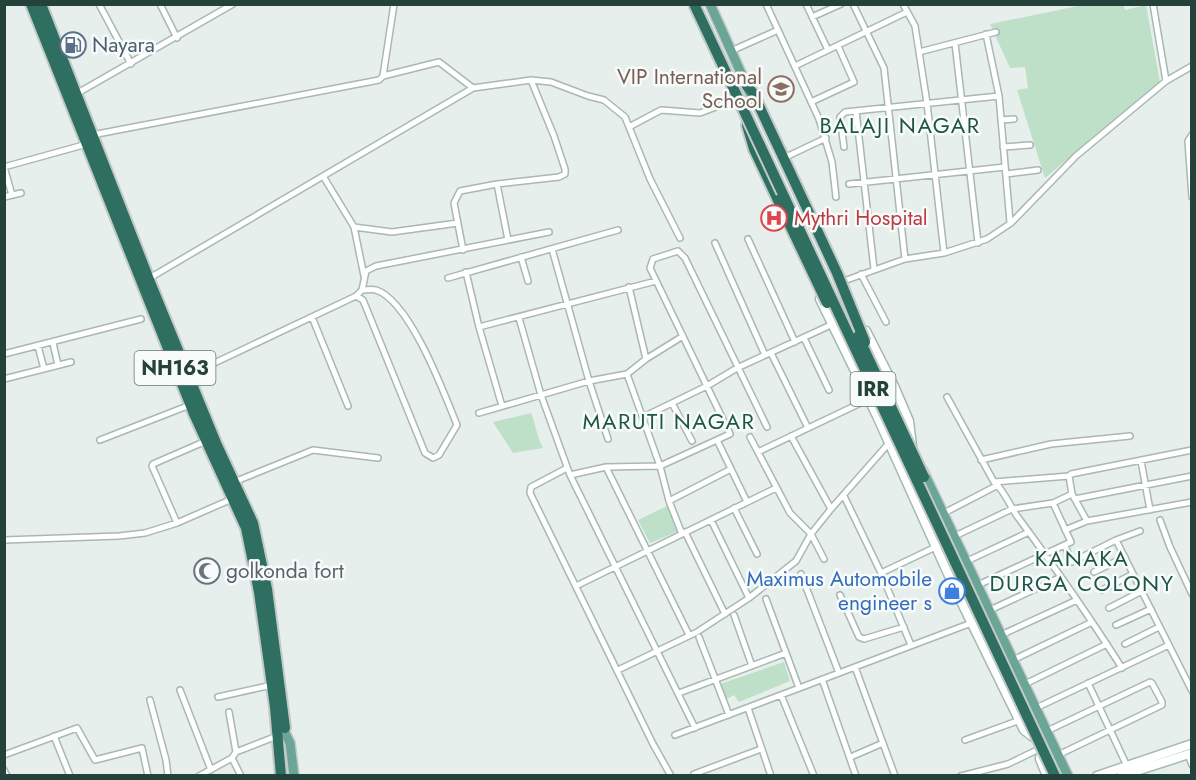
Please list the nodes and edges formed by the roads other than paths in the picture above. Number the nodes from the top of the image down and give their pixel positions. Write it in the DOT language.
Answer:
graph roads {
  1 [pos="31,4"];
  2 [pos="41,4"];
  3 [pos="99,4"];
  4 [pos="159,4"];
  5 [pos="233,4"];
  6 [pos="394,4"];
  7 [pos="690,4"];
  8 [pos="694,4"];
  9 [pos="702,4"];
  10 [pos="710,4"];
  11 [pos="766,4"];
  12 [pos="806,4"];
  13 [pos="841,4"];
  14 [pos="853,4"];
  15 [pos="903,4"];
  16 [pos="1153,4"];
  17 [pos="907,12"];
  18 [pos="812,17"];
  19 [pos="778,30"];
  20 [pos="866,32"];
  21 [pos="996,32"];
  22 [pos="987,34"];
  23 [pos="177,38"];
  24 [pos="955,43"];
  25 [pos="838,46"];
  26 [pos="828,50"];
  27 [pos="732,51"];
  28 [pos="919,52"];
  29 [pos="132,63"];
  30 [pos="795,66"];
  31 [pos="1191,66"];
  32 [pos="383,76"];
  33 [pos="531,80"];
  34 [pos="1166,81"];
  35 [pos="746,83"];
  36 [pos="473,88"];
  37 [pos="76,94"];
  38 [pos="999,96"];
  39 [pos="737,99"];
  40 [pos="962,100"];
  41 [pos="811,102"];
  42 [pos="927,103"];
  43 [pos="888,107"];
  44 [pos="856,111"];
  45 [pos="744,116"];
  46 [pos="1014,119"];
  47 [pos="1001,120"];
  48 [pos="629,127"];
  49 [pos="1191,135"];
  50 [pos="826,138"];
  51 [pos="90,140"];
  52 [pos="1030,145"];
  53 [pos="844,147"];
  54 [pos="1003,147"];
  55 [pos="788,156"];
  56 [pos="4,167"];
  57 [pos="1005,167"];
  58 [pos="1038,170"];
  59 [pos="970,171"];
  60 [pos="1006,174"];
  61 [pos="935,175"];
  62 [pos="323,176"];
  63 [pos="897,179"];
  64 [pos="497,184"];
  65 [pos="849,184"];
  66 [pos="866,184"];
  67 [pos="21,193"];
  68 [pos="12,195"];
  69 [pos="4,197"];
  70 [pos="836,197"];
  71 [pos="1191,197"];
  72 [pos="458,223"];
  73 [pos="1011,223"];
  74 [pos="354,227"];
  75 [pos="618,230"];
  76 [pos="549,232"];
  77 [pos="680,238"];
  78 [pos="748,239"];
  79 [pos="508,240"];
  80 [pos="715,243"];
  81 [pos="802,243"];
  82 [pos="978,243"];
  83 [pos="552,249"];
  84 [pos="463,250"];
  85 [pos="944,253"];
  86 [pos="521,257"];
  87 [pos="905,259"];
  88 [pos="874,269"];
  89 [pos="466,272"];
  90 [pos="861,273"];
  91 [pos="364,277"];
  92 [pos="448,278"];
  93 [pos="148,279"];
  94 [pos="528,280"];
  95 [pos="656,281"];
  96 [pos="841,282"];
  97 [pos="629,287"];
  98 [pos="362,290"];
  99 [pos="356,296"];
  100 [pos="568,304"];
  101 [pos="312,317"];
  102 [pos="519,318"];
  103 [pos="141,319"];
  104 [pos="886,322"];
  105 [pos="833,324"];
  106 [pos="479,327"];
  107 [pos="684,336"];
  108 [pos="804,338"];
  109 [pos="795,342"];
  110 [pos="53,343"];
  111 [pos="38,346"];
  112 [pos="4,354"];
  113 [pos="768,354"];
  114 [pos="646,359"];
  115 [pos="71,362"];
  116 [pos="58,365"];
  117 [pos="737,368"];
  118 [pos="44,369"];
  119 [pos="627,374"];
  120 [pos="189,375"];
  121 [pos="4,379"];
  122 [pos="590,381"];
  123 [pos="707,386"];
  124 [pos="829,390"];
  125 [pos="541,395"];
  126 [pos="947,397"];
  127 [pos="869,399"];
  128 [pos="672,403"];
  129 [pos="190,405"];
  130 [pos="348,406"];
  131 [pos="502,406"];
  132 [pos="887,407"];
  133 [pos="479,413"];
  134 [pos="643,417"];
  135 [pos="767,427"];
  136 [pos="808,428"];
  137 [pos="750,436"];
  138 [pos="791,436"];
  139 [pos="1130,436"];
  140 [pos="608,439"];
  141 [pos="100,440"];
  142 [pos="717,440"];
  143 [pos="206,441"];
  144 [pos="692,441"];
  145 [pos="891,441"];
  146 [pos="1191,450"];
  147 [pos="758,452"];
  148 [pos="378,458"];
  149 [pos="981,460"];
  150 [pos="1141,461"];
  151 [pos="660,466"];
  152 [pos="606,467"];
  153 [pos="567,468"];
  154 [pos="731,469"];
  155 [pos="570,475"];
  156 [pos="1069,476"];
  157 [pos="1191,476"];
  158 [pos="234,482"];
  159 [pos="996,484"];
  160 [pos="1145,485"];
  161 [pos="776,488"];
  162 [pos="844,496"];
  163 [pos="1073,497"];
  164 [pos="232,500"];
  165 [pos="669,501"];
  166 [pos="747,502"];
  167 [pos="1191,502"];
  168 [pos="1053,503"];
  169 [pos="734,508"];
  170 [pos="831,509"];
  171 [pos="1012,509"];
  172 [pos="1150,510"];
  173 [pos="944,513"];
  174 [pos="711,520"];
  175 [pos="1160,520"];
  176 [pos="1087,521"];
  177 [pos="177,523"];
  178 [pos="950,526"];
  179 [pos="1065,530"];
  180 [pos="1140,531"];
  181 [pos="936,532"];
  182 [pos="1029,532"];
  183 [pos="684,533"];
  184 [pos="811,534"];
  185 [pos="955,536"];
  186 [pos="4,540"];
  187 [pos="1116,540"];
  188 [pos="939,545"];
  189 [pos="1065,546"];
  190 [pos="648,551"];
  191 [pos="757,554"];
  192 [pos="1045,554"];
  193 [pos="1125,557"];
  194 [pos="824,559"];
  195 [pos="967,561"];
  196 [pos="615,567"];
  197 [pos="1094,572"];
  198 [pos="881,573"];
  199 [pos="801,574"];
  200 [pos="1133,574"];
  201 [pos="1061,577"];
  202 [pos="978,585"];
  203 [pos="576,586"];
  204 [pos="1102,590"];
  205 [pos="1142,591"];
  206 [pos="1191,594"];
  207 [pos="840,595"];
  208 [pos="749,598"];
  209 [pos="766,599"];
  210 [pos="1077,600"];
  211 [pos="1109,608"];
  212 [pos="1151,609"];
  213 [pos="990,610"];
  214 [pos="725,614"];
  215 [pos="734,615"];
  216 [pos="974,622"];
  217 [pos="1092,622"];
  218 [pos="1116,625"];
  219 [pos="904,627"];
  220 [pos="1159,627"];
  221 [pos="689,634"];
  222 [pos="1001,635"];
  223 [pos="699,637"];
  224 [pos="1107,644"];
  225 [pos="1125,644"];
  226 [pos="911,645"];
  227 [pos="1169,645"];
  228 [pos="656,652"];
  229 [pos="786,653"];
  230 [pos="1013,660"];
  231 [pos="752,666"];
  232 [pos="855,667"];
  233 [pos="1122,668"];
  234 [pos="618,670"];
  235 [pos="839,673"];
  236 [pos="716,679"];
  237 [pos="822,679"];
  238 [pos="1088,683"];
  239 [pos="1025,684"];
  240 [pos="272,685"];
  241 [pos="799,688"];
  242 [pos="180,690"];
  243 [pos="1191,691"];
  244 [pos="679,693"];
  245 [pos="781,695"];
  246 [pos="218,697"];
  247 [pos="150,700"];
  248 [pos="1099,705"];
  249 [pos="748,708"];
  250 [pos="1036,708"];
  251 [pos="229,712"];
  252 [pos="729,715"];
  253 [pos="1020,720"];
  254 [pos="695,728"];
  255 [pos="1111,729"];
  256 [pos="1047,731"];
  257 [pos="282,735"];
  258 [pos="675,735"];
  259 [pos="54,736"];
  260 [pos="1034,737"];
  261 [pos="965,741"];
  262 [pos="883,743"];
  263 [pos="1191,744"];
  264 [pos="761,749"];
  265 [pos="1040,751"];
  266 [pos="236,752"];
  267 [pos="1190,754"];
  268 [pos="4,755"];
  269 [pos="1058,755"];
  270 [pos="854,756"];
  271 [pos="232,758"];
  272 [pos="1191,765"];
  273 [pos="1127,766"];
  274 [pos="4,770"];
  275 [pos="211,770"];
  276 [pos="694,774"];
  277 [pos="201,775"];
  278 [pos="893,775"];
  279 [pos="7,776"];
  280 [pos="70,776"];
  281 [pos="148,776"];
  282 [pos="168,776"];
  283 [pos="240,776"];
  284 [pos="279,776"];
  285 [pos="288,776"];
  286 [pos="294,776"];
  287 [pos="671,776"];
  288 [pos="771,776"];
  289 [pos="814,776"];
  290 [pos="856,776"];
  291 [pos="961,776"];
  292 [pos="1051,776"];
  293 [pos="1063,776"];
  294 [pos="1068,776"];
  295 [pos="1097,776"];
  296 [pos="1121,776"];
  1 -- 51 [label="highway, NH163"];
  2 -- 37 [label="highway, NH163"];
  3 -- 29 [label="street"];
  4 -- 23 [label="street"];
  5 -- 23 [label="street"];
  6 -- 32 [label="street"];
  7 -- 39 [label="main road, IRR"];
  8 -- 132 [label="highway, bridge"];
  9 -- 132 [label="highway, bridge"];
  10 -- 27 [label="main road, IRR"];
  11 -- 19 [label="street"];
  12 -- 18 [label="street"];
  13 -- 18 [label="street"];
  14 -- 20 [label="street"];
  15 -- 17 [label="street"];
  16 -- 34 [label="street"];
  17 -- 20 [label="street"];
  17 -- 28 [label="street"];
  18 -- 26 [label="street"];
  19 -- 27 [label="street"];
  19 -- 30 [label="street"];
  20 -- 25 [label="street"];
  20 -- 43 [label="street"];
  21 -- 22 [label="street"];
  22 -- 24 [label="street"];
  22 -- 38 [label="street"];
  23 -- 29 [label="street"];
  24 -- 28 [label="street"];
  24 -- 40 [label="street"];
  25 -- 26 [label="street"];
  25 -- 41 [label="street"];
  26 -- 30 [label="street"];
  27 -- 35 [label="main road, IRR"];
  28 -- 42 [label="street"];
  29 -- 37 [label="street"];
  30 -- 41 [label="street"];
  31 -- 34 [label="street"];
  32 -- 36 [label="street"];
  32 -- 51 [label="street"];
  33 -- 36 [label="street"];
  33 -- 48 [label="street"];
  33 -- 64 [label="street"];
  34 -- 73 [label="street"];
  35 -- 55 [label="street"];
  35 -- 96 [label="main road, IRR"];
  35 -- 132 [label="highway, bridge"];
  36 -- 62 [label="street"];
  37 -- 51 [label="highway, NH163"];
  38 -- 40 [label="street"];
  38 -- 47 [label="street"];
  39 -- 45 [label="main road, IRR"];
  39 -- 48 [label="street"];
  40 -- 42 [label="street"];
  40 -- 59 [label="street"];
  41 -- 50 [label="street"];
  42 -- 43 [label="street"];
  42 -- 61 [label="street"];
  43 -- 44 [label="street"];
  43 -- 63 [label="street"];
  44 -- 53 [label="street"];
  44 -- 66 [label="street"];
  45 -- 81 [label="main road, IRR"];
  45 -- 132 [label="highway, bridge"];
  46 -- 47 [label="street"];
  47 -- 54 [label="street"];
  48 -- 77 [label="street"];
  49 -- 71 [label="street"];
  50 -- 55 [label="street"];
  50 -- 70 [label="street"];
  51 -- 56 [label="street"];
  51 -- 93 [label="highway, NH163"];
  51 -- 129 [label="highway, NH163"];
  52 -- 54 [label="street"];
  54 -- 57 [label="street"];
  55 -- 96 [label="street"];
  56 -- 68 [label="street"];
  57 -- 59 [label="street"];
  57 -- 60 [label="street"];
  58 -- 60 [label="street"];
  59 -- 61 [label="street"];
  59 -- 82 [label="street"];
  60 -- 73 [label="street"];
  61 -- 63 [label="street"];
  61 -- 85 [label="street"];
  62 -- 74 [label="street"];
  62 -- 93 [label="street"];
  63 -- 66 [label="street"];
  63 -- 87 [label="street"];
  64 -- 72 [label="street"];
  64 -- 79 [label="street"];
  65 -- 66 [label="street"];
  66 -- 88 [label="street"];
  67 -- 68 [label="street"];
  68 -- 69 [label="street"];
  72 -- 74 [label="street"];
  72 -- 84 [label="street"];
  73 -- 82 [label="street"];
  74 -- 91 [label="street"];
  75 -- 83 [label="street"];
  76 -- 79 [label="street"];
  78 -- 109 [label="street"];
  79 -- 84 [label="street"];
  80 -- 113 [label="street"];
  81 -- 105 [label="street"];
  81 -- 145 [label="main road, IRR"];
  82 -- 85 [label="street"];
  83 -- 86 [label="street"];
  83 -- 100 [label="street"];
  84 -- 91 [label="street"];
  85 -- 87 [label="street"];
  86 -- 89 [label="street"];
  86 -- 94 [label="street"];
  87 -- 88 [label="street"];
  88 -- 90 [label="street"];
  89 -- 92 [label="street"];
  89 -- 106 [label="street"];
  90 -- 96 [label="street"];
  90 -- 104 [label="street"];
  91 -- 98 [label="street"];
  93 -- 120 [label="highway, NH163"];
  95 -- 97 [label="street"];
  95 -- 107 [label="street"];
  95 -- 117 [label="street"];
  96 -- 173 [label="main road, IRR"];
  97 -- 100 [label="street"];
  97 -- 114 [label="street"];
  98 -- 99 [label="street"];
  98 -- 99 [label="street"];
  99 -- 101 [label="street"];
  100 -- 102 [label="street"];
  100 -- 122 [label="street"];
  101 -- 120 [label="street"];
  101 -- 130 [label="street"];
  102 -- 106 [label="street"];
  102 -- 125 [label="street"];
  103 -- 110 [label="street"];
  105 -- 108 [label="street"];
  105 -- 127 [label="street"];
  106 -- 131 [label="street"];
  107 -- 114 [label="street"];
  107 -- 123 [label="street"];
  108 -- 109 [label="street"];
  108 -- 124 [label="street"];
  109 -- 113 [label="street"];
  110 -- 111 [label="street"];
  110 -- 116 [label="street"];
  111 -- 112 [label="street"];
  111 -- 118 [label="street"];
  113 -- 117 [label="street"];
  113 -- 136 [label="street"];
  114 -- 119 [label="street"];
  115 -- 116 [label="street"];
  116 -- 118 [label="street"];
  117 -- 123 [label="street"];
  117 -- 135 [label="street"];
  118 -- 121 [label="street"];
  119 -- 122 [label="street"];
  119 -- 134 [label="street"];
  120 -- 158 [label="highway, NH163"];
  122 -- 125 [label="street"];
  122 -- 140 [label="street"];
  123 -- 128 [label="street"];
  123 -- 142 [label="street"];
  125 -- 131 [label="street"];
  125 -- 153 [label="street"];
  126 -- 149 [label="street"];
  127 -- 136 [label="street"];
  127 -- 145 [label="street"];
  128 -- 134 [label="street"];
  128 -- 144 [label="street"];
  129 -- 141 [label="street"];
  129 -- 143 [label="highway, NH163"];
  131 -- 133 [label="street"];
  132 -- 292 [label="highway, bridge"];
  132 -- 293 [label="highway, bridge"];
  134 -- 151 [label="street"];
  136 -- 138 [label="street"];
  137 -- 147 [label="street"];
  138 -- 147 [label="street"];
  138 -- 170 [label="street"];
  139 -- 149 [label="street"];
  142 -- 151 [label="street"];
  142 -- 154 [label="street"];
  143 -- 164 [label="highway, NH163"];
  143 -- 177 [label="street"];
  145 -- 162 [label="street"];
  145 -- 181 [label="main road, IRR"];
  145 -- 188 [label="street"];
  146 -- 150 [label="street"];
  147 -- 161 [label="street"];
  148 -- 158 [label="street"];
  149 -- 159 [label="street"];
  150 -- 156 [label="street"];
  150 -- 160 [label="street"];
  151 -- 152 [label="street"];
  151 -- 165 [label="street"];
  152 -- 155 [label="street"];
  152 -- 190 [label="street"];
  153 -- 155 [label="street"];
  153 -- 203 [label="street"];
  154 -- 165 [label="street"];
  154 -- 166 [label="street"];
  155 -- 196 [label="street"];
  156 -- 159 [label="street"];
  156 -- 163 [label="street"];
  157 -- 160 [label="street"];
  158 -- 257 [label="highway, NH163"];
  159 -- 171 [label="street"];
  159 -- 173 [label="street"];
  160 -- 163 [label="street"];
  160 -- 172 [label="street"];
  161 -- 166 [label="street"];
  161 -- 184 [label="street"];
  162 -- 170 [label="street"];
  162 -- 198 [label="street"];
  163 -- 168 [label="street"];
  163 -- 176 [label="street"];
  164 -- 177 [label="street"];
  164 -- 240 [label="highway, NH163"];
  165 -- 183 [label="street"];
  166 -- 169 [label="street"];
  167 -- 172 [label="street"];
  168 -- 171 [label="street"];
  168 -- 179 [label="street"];
  169 -- 174 [label="street"];
  169 -- 191 [label="street"];
  170 -- 184 [label="street"];
  171 -- 182 [label="street"];
  171 -- 185 [label="street"];
  172 -- 176 [label="street"];
  173 -- 178 [label="main road, IRR"];
  174 -- 183 [label="street"];
  174 -- 208 [label="street"];
  175 -- 206 [label="street"];
  176 -- 179 [label="street"];
  177 -- 186 [label="street"];
  178 -- 181 [label="main road"];
  178 -- 185 [label="main road, IRR"];
  179 -- 189 [label="street"];
  180 -- 187 [label="street"];
  181 -- 188 [label="main road, IRR"];
  182 -- 192 [label="street"];
  182 -- 195 [label="street"];
  183 -- 190 [label="street"];
  183 -- 214 [label="street"];
  184 -- 194 [label="street"];
  184 -- 208 [label="street"];
  185 -- 195 [label="main road, IRR"];
  187 -- 189 [label="street"];
  187 -- 193 [label="street"];
  188 -- 198 [label="street"];
  188 -- 216 [label="main road, IRR"];
  189 -- 192 [label="street"];
  190 -- 196 [label="street"];
  190 -- 221 [label="street"];
  192 -- 201 [label="street"];
  192 -- 202 [label="street"];
  193 -- 197 [label="street"];
  193 -- 200 [label="street"];
  195 -- 202 [label="main road, IRR"];
  196 -- 203 [label="street"];
  196 -- 228 [label="street"];
  198 -- 219 [label="street"];
  199 -- 235 [label="street"];
  200 -- 204 [label="street"];
  200 -- 205 [label="street"];
  201 -- 210 [label="street"];
  201 -- 213 [label="street"];
  202 -- 213 [label="main road, IRR"];
  203 -- 234 [label="street"];
  205 -- 211 [label="street"];
  205 -- 212 [label="street"];
  207 -- 219 [label="street"];
  208 -- 214 [label="street"];
  209 -- 229 [label="street"];
  210 -- 217 [label="street"];
  210 -- 222 [label="street"];
  212 -- 218 [label="street"];
  212 -- 220 [label="street"];
  213 -- 222 [label="main road, IRR"];
  214 -- 221 [label="street"];
  215 -- 231 [label="street"];
  216 -- 226 [label="street"];
  216 -- 253 [label="street"];
  216 -- 260 [label="main road, IRR"];
  217 -- 224 [label="street"];
  217 -- 230 [label="street"];
  219 -- 226 [label="street"];
  220 -- 225 [label="street"];
  220 -- 227 [label="street"];
  221 -- 228 [label="street"];
  222 -- 230 [label="main road, IRR"];
  223 -- 236 [label="street"];
  224 -- 233 [label="street"];
  224 -- 239 [label="street"];
  226 -- 232 [label="street"];
  227 -- 233 [label="street"];
  227 -- 243 [label="street"];
  228 -- 234 [label="street"];
  228 -- 244 [label="street"];
  229 -- 231 [label="street"];
  229 -- 241 [label="street"];
  230 -- 239 [label="main road, IRR"];
  231 -- 236 [label="street"];
  232 -- 235 [label="street"];
  232 -- 262 [label="street"];
  233 -- 238 [label="street"];
  234 -- 287 [label="street"];
  235 -- 237 [label="street"];
  236 -- 244 [label="street"];
  236 -- 252 [label="street"];
  237 -- 241 [label="street"];
  237 -- 290 [label="street"];
  238 -- 248 [label="street"];
  238 -- 250 [label="street"];
  239 -- 250 [label="main road, IRR"];
  240 -- 246 [label="street"];
  240 -- 257 [label="highway, NH163"];
  241 -- 245 [label="street"];
  242 -- 275 [label="street"];
  244 -- 254 [label="street"];
  245 -- 249 [label="street"];
  245 -- 289 [label="street"];
  247 -- 282 [label="street"];
  248 -- 255 [label="street"];
  248 -- 255 [label="street"];
  248 -- 256 [label="street"];
  249 -- 252 [label="street"];
  249 -- 264 [label="street"];
  250 -- 256 [label="main road, IRR"];
  251 -- 266 [label="street"];
  252 -- 254 [label="street"];
  253 -- 260 [label="street"];
  253 -- 261 [label="street"];
  254 -- 258 [label="street"];
  255 -- 269 [label="street"];
  255 -- 273 [label="street"];
  256 -- 269 [label="main road, IRR"];
  257 -- 266 [label="street"];
  257 -- 284 [label="highway, NH163"];
  257 -- 285 [label="highway, NH163"];
  257 -- 286 [label="main road"];
  259 -- 268 [label="street"];
  259 -- 280 [label="street"];
  259 -- 281 [label="street"];
  260 -- 265 [label="main road, IRR"];
  262 -- 270 [label="street"];
  262 -- 278 [label="street"];
  263 -- 273 [label="street"];
  264 -- 276 [label="street"];
  264 -- 288 [label="street"];
  265 -- 291 [label="street"];
  265 -- 292 [label="main road, IRR"];
  266 -- 271 [label="street"];
  267 -- 272 [label="street"];
  267 -- 296 [label="street"];
  269 -- 294 [label="main road, IRR"];
  271 -- 275 [label="street"];
  271 -- 283 [label="street"];
  273 -- 295 [label="street"];
  274 -- 279 [label="street"];
  275 -- 277 [label="street"];
}
